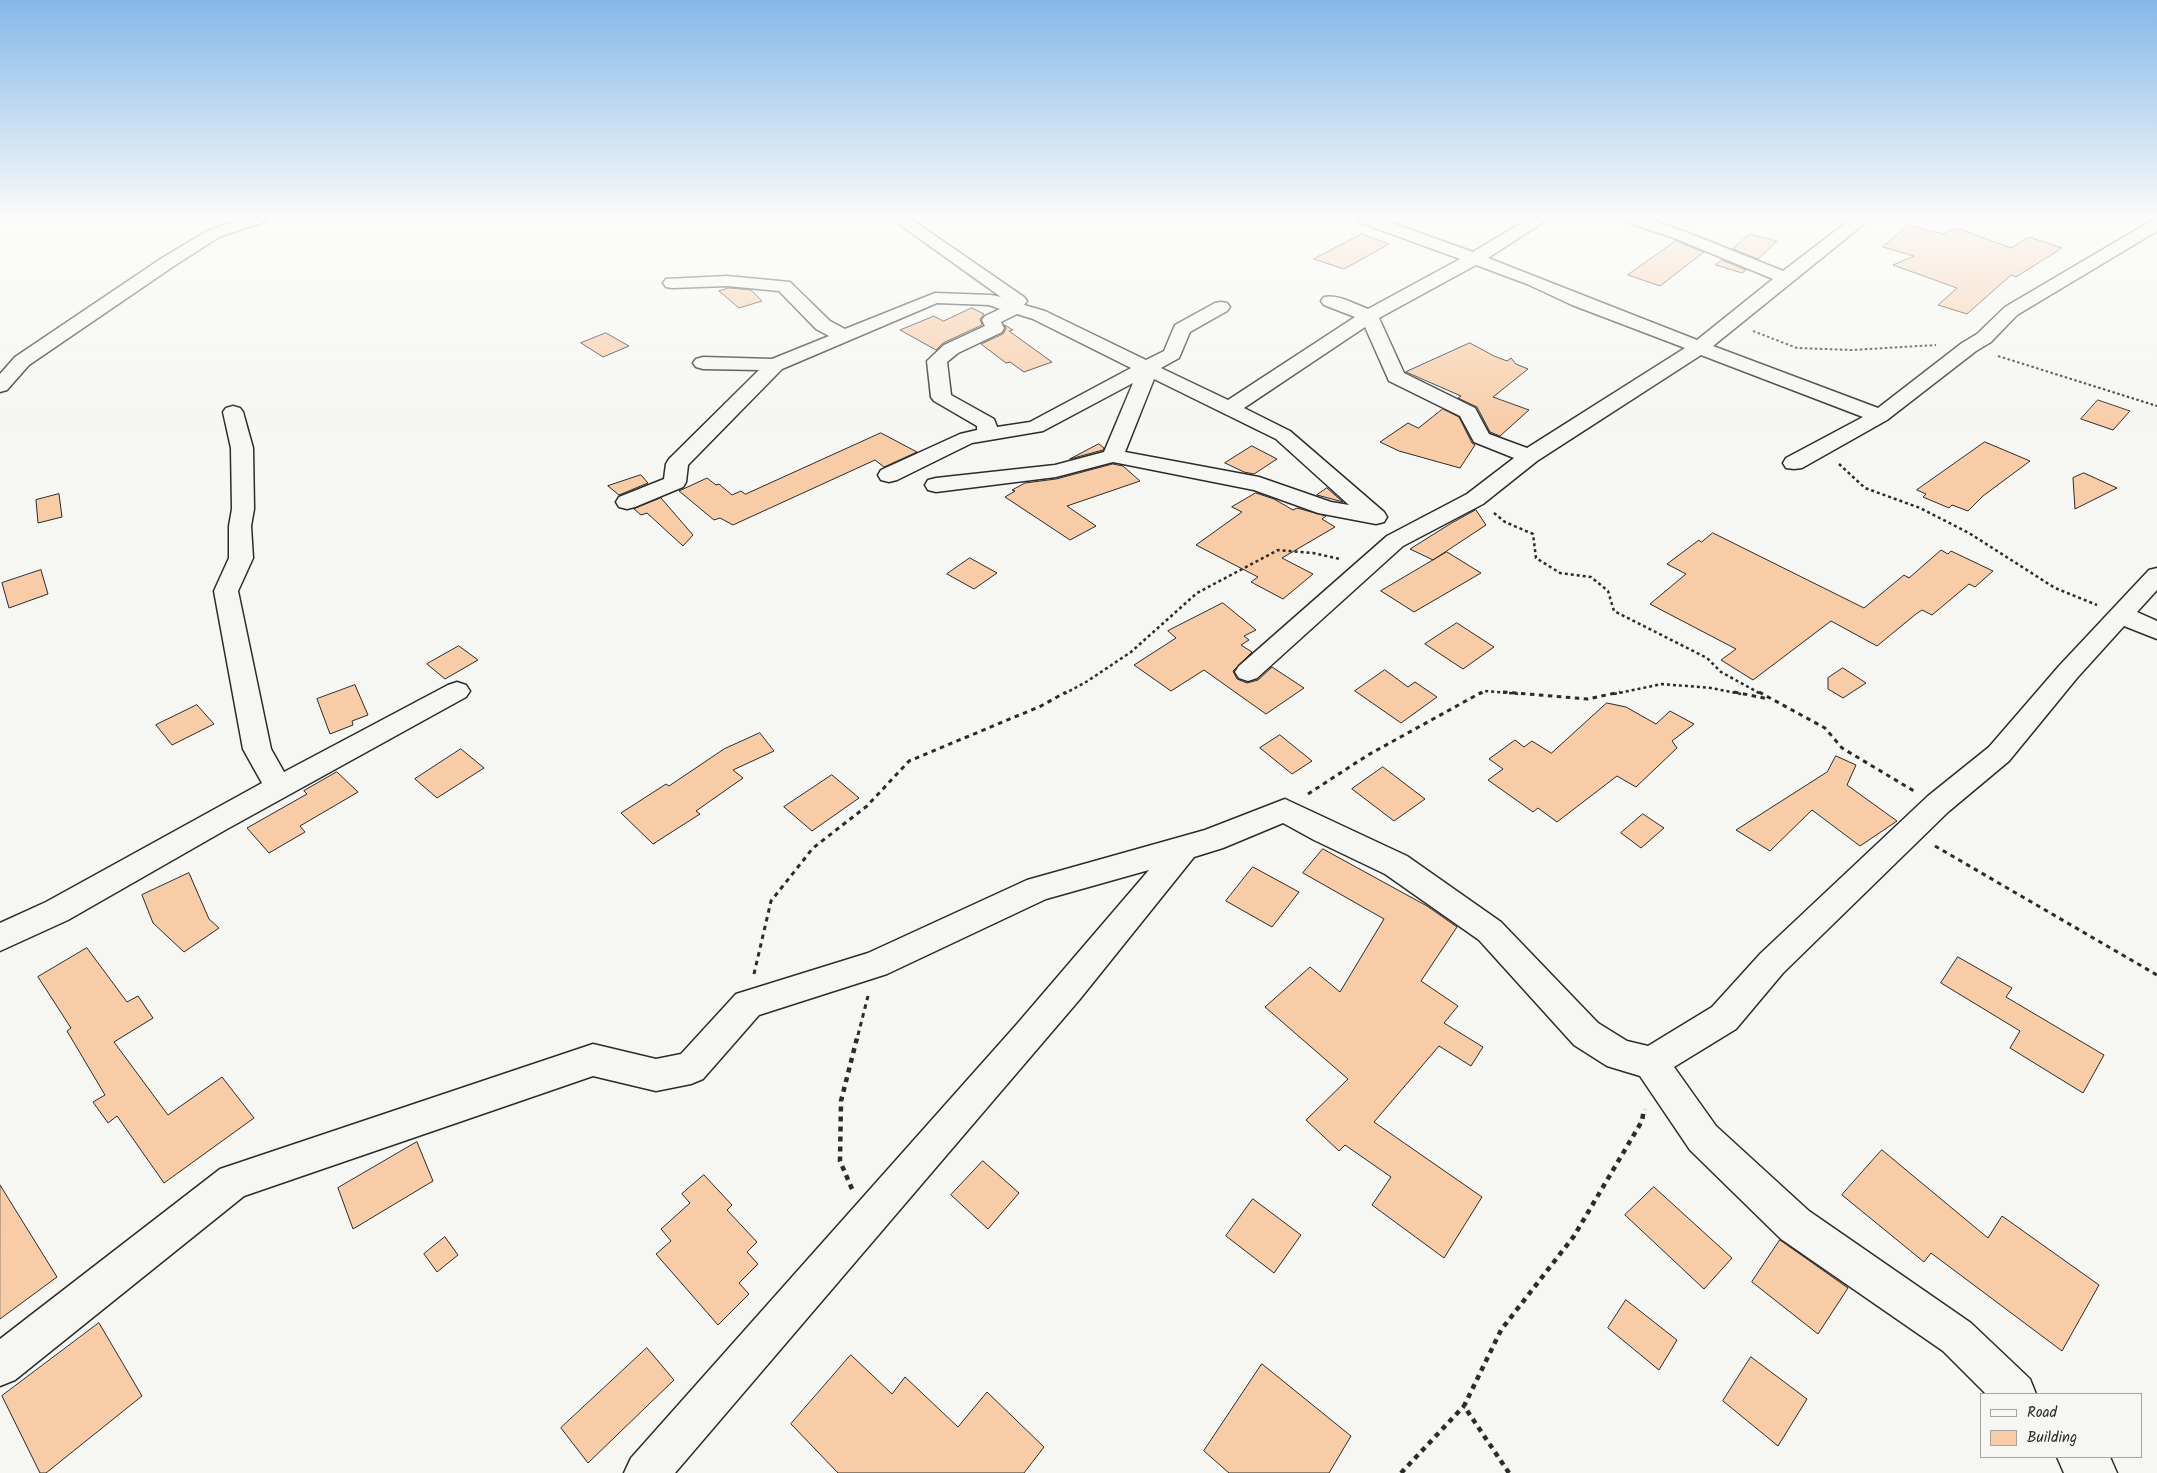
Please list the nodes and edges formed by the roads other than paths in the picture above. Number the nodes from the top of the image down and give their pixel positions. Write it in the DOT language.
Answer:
graph roads {
  1 [pos="130,288"];
  2 [pos="786,288"];
  3 [pos="953,288"];
  4 [pos="997,288"];
  5 [pos="1421,288"];
  6 [pos="1549,288"];
  7 [pos="1773,288"];
  8 [pos="2049,288"];
  9 [pos="935,298"];
  10 [pos="1330,301"];
  11 [pos="1015,308"];
  12 [pos="1221,308"];
  13 [pos="1039,314"];
  14 [pos="1369,316"];
  15 [pos="844,336"];
  16 [pos="1700,348"];
  17 [pos="703,363"];
  18 [pos="775,365"];
  19 [pos="1149,368"];
  20 [pos="0,386"];
  21 [pos="1228,409"];
  22 [pos="233,412"];
  23 [pos="1880,416"];
  24 [pos="987,436"];
  25 [pos="1113,456"];
  26 [pos="1529,456"];
  27 [pos="1794,463"];
  28 [pos="889,475"];
  29 [pos="936,485"];
  30 [pos="628,502"];
  31 [pos="1374,516"];
  32 [pos="1411,531"];
  33 [pos="2157,575"];
  34 [pos="2121,615"];
  35 [pos="2157,631"];
  36 [pos="1248,672"];
  37 [pos="457,691"];
  38 [pos="278,788"];
  39 [pos="1183,849"];
  40 [pos="0,938"];
  41 [pos="1651,1063"];
  42 [pos="0,1365"];
  43 [pos="2014,1393"];
  44 [pos="2079,1458"];
  45 [pos="646,1473"];
  46 [pos="2095,1473"];
  1 -- 20 [label="street"];
  2 -- 15 [label="street"];
  3 -- 9 [label="street"];
  4 -- 13 [label="street"];
  5 -- 14 [label="street"];
  6 -- 16 [label="street"];
  7 -- 16 [label="street"];
  8 -- 23 [label="street"];
  9 -- 11 [label="street"];
  9 -- 15 [label="street"];
  10 -- 14 [label="street"];
  11 -- 13 [label="street"];
  11 -- 24 [label="street"];
  12 -- 19 [label="street"];
  13 -- 19 [label="street"];
  14 -- 21 [label="street"];
  14 -- 26 [label="street"];
  15 -- 18 [label="street"];
  16 -- 23 [label="street"];
  16 -- 26 [label="street"];
  17 -- 18 [label="street"];
  18 -- 30 [label="street"];
  19 -- 21 [label="street"];
  19 -- 24 [label="street"];
  19 -- 25 [label="street"];
  21 -- 31 [label="street"];
  22 -- 38 [label="street"];
  23 -- 27 [label="street"];
  24 -- 28 [label="street"];
  25 -- 29 [label="street"];
  25 -- 31 [label="street"];
  26 -- 32 [label="street"];
  31 -- 32 [label="street"];
  32 -- 36 [label="street"];
  33 -- 34 [label="street"];
  34 -- 35 [label="street"];
  34 -- 41 [label="street"];
  37 -- 38 [label="street"];
  38 -- 40 [label="street"];
  39 -- 41 [label="street"];
  39 -- 42 [label="street"];
  39 -- 45 [label="street"];
  41 -- 43 [label="street"];
  44 -- 46 [label="street"];
}
